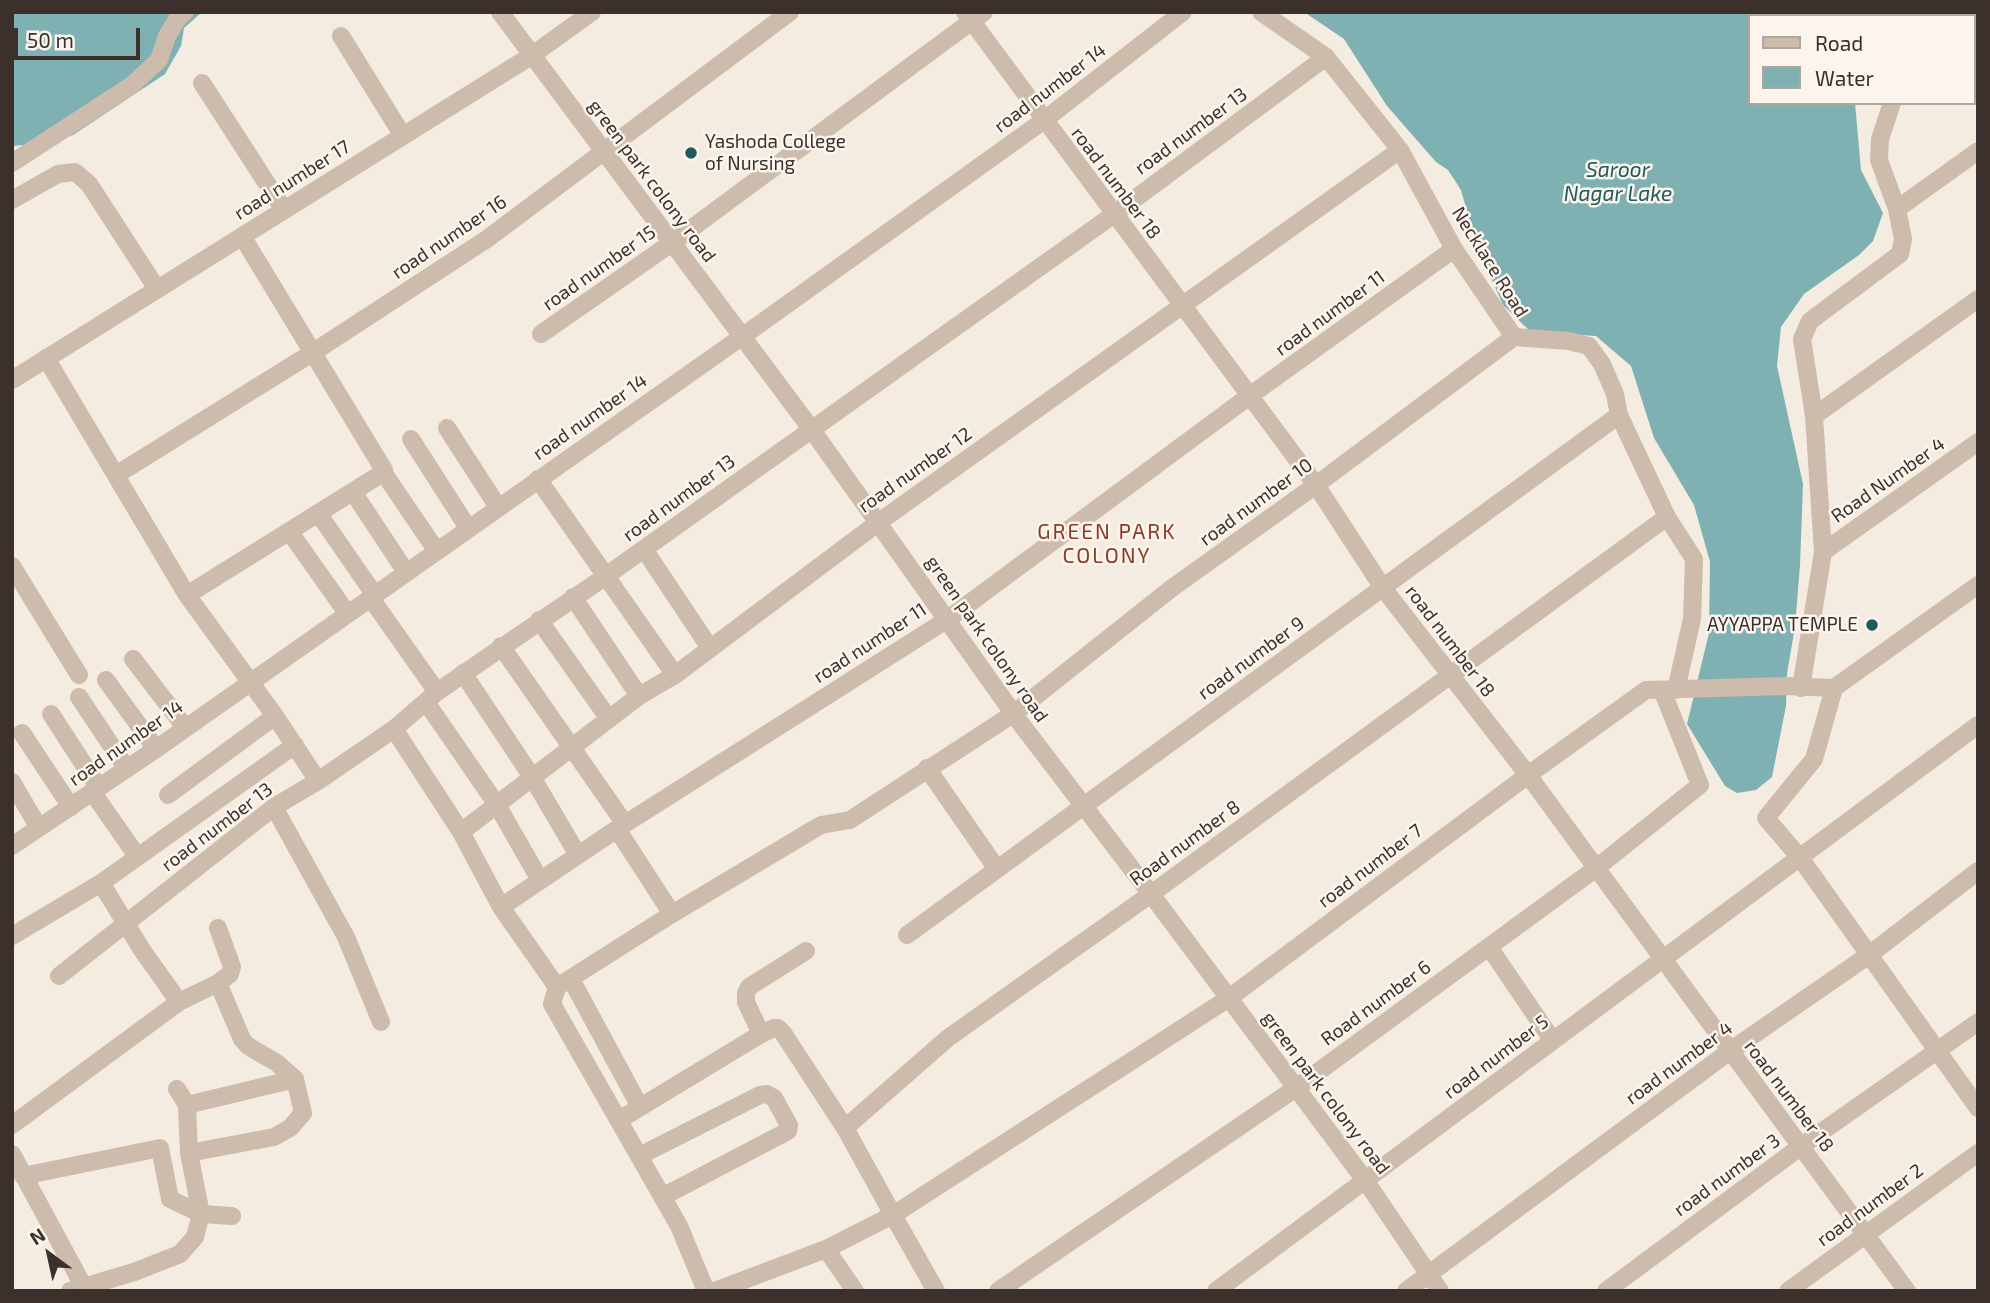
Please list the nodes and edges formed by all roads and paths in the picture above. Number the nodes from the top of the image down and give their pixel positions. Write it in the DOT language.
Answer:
graph roads {
  1 [pos="185,12"];
  2 [pos="500,12"];
  3 [pos="592,12"];
  4 [pos="790,12"];
  5 [pos="1183,12"];
  6 [pos="1261,12"];
  7 [pos="973,15"];
  8 [pos="341,36"];
  9 [pos="531,56"];
  10 [pos="1326,57"];
  11 [pos="202,83"];
  12 [pos="1891,105"];
  13 [pos="1043,121"];
  14 [pos="403,136"];
  15 [pos="1400,150"];
  16 [pos="1978,151"];
  17 [pos="603,152"];
  18 [pos="12,163"];
  19 [pos="12,200"];
  20 [pos="1897,209"];
  21 [pos="284,210"];
  22 [pos="1113,215"];
  23 [pos="242,236"];
  24 [pos="673,242"];
  25 [pos="1454,249"];
  26 [pos="157,289"];
  27 [pos="1978,299"];
  28 [pos="1182,307"];
  29 [pos="541,334"];
  30 [pos="743,336"];
  31 [pos="1514,337"];
  32 [pos="312,353"];
  33 [pos="46,358"];
  34 [pos="12,380"];
  35 [pos="1248,397"];
  36 [pos="1619,415"];
  37 [pos="1814,416"];
  38 [pos="447,428"];
  39 [pos="812,429"];
  40 [pos="411,439"];
  41 [pos="1978,442"];
  42 [pos="383,472"];
  43 [pos="116,475"];
  44 [pos="538,479"];
  45 [pos="1315,485"];
  46 [pos="353,492"];
  47 [pos="498,507"];
  48 [pos="318,513"];
  49 [pos="1667,517"];
  50 [pos="879,522"];
  51 [pos="467,528"];
  52 [pos="289,531"];
  53 [pos="644,549"];
  54 [pos="436,550"];
  55 [pos="1823,552"];
  56 [pos="12,566"];
  57 [pos="405,572"];
  58 [pos="607,576"];
  59 [pos="1978,584"];
  60 [pos="1383,588"];
  61 [pos="187,595"];
  62 [pos="372,595"];
  63 [pos="573,597"];
  64 [pos="347,613"];
  65 [pos="948,619"];
  66 [pos="539,621"];
  67 [pos="501,646"];
  68 [pos="710,648"];
  69 [pos="133,659"];
  70 [pos="463,673"];
  71 [pos="79,675"];
  72 [pos="675,675"];
  73 [pos="1448,675"];
  74 [pos="106,680"];
  75 [pos="249,682"];
  76 [pos="1793,687"];
  77 [pos="1834,688"];
  78 [pos="1669,690"];
  79 [pos="639,696"];
  80 [pos="79,697"];
  81 [pos="431,697"];
  82 [pos="51,714"];
  83 [pos="1013,714"];
  84 [pos="275,716"];
  85 [pos="608,719"];
  86 [pos="1978,725"];
  87 [pos="185,727"];
  88 [pos="394,729"];
  89 [pos="22,733"];
  90 [pos="295,745"];
  91 [pos="571,747"];
  92 [pos="156,749"];
  93 [pos="927,768"];
  94 [pos="127,769"];
  95 [pos="1528,775"];
  96 [pos="532,777"];
  97 [pos="318,781"];
  98 [pos="12,782"];
  99 [pos="96,790"];
  100 [pos="168,795"];
  101 [pos="498,805"];
  102 [pos="1084,806"];
  103 [pos="71,807"];
  104 [pos="274,807"];
  105 [pos="621,827"];
  106 [pos="40,828"];
  107 [pos="461,832"];
  108 [pos="12,846"];
  109 [pos="579,855"];
  110 [pos="137,856"];
  111 [pos="1801,859"];
  112 [pos="997,869"];
  113 [pos="1595,869"];
  114 [pos="1978,872"];
  115 [pos="540,880"];
  116 [pos="102,883"];
  117 [pos="1151,894"];
  118 [pos="501,907"];
  119 [pos="672,914"];
  120 [pos="126,923"];
  121 [pos="218,928"];
  122 [pos="907,935"];
  123 [pos="12,936"];
  124 [pos="1489,947"];
  125 [pos="806,951"];
  126 [pos="1869,955"];
  127 [pos="1662,960"];
  128 [pos="59,976"];
  129 [pos="218,983"];
  130 [pos="564,983"];
  131 [pos="1229,998"];
  132 [pos="178,1002"];
  133 [pos="1978,1022"];
  134 [pos="382,1023"];
  135 [pos="761,1034"];
  136 [pos="1553,1041"];
  137 [pos="1730,1052"];
  138 [pos="1937,1052"];
  139 [pos="295,1079"];
  140 [pos="1296,1088"];
  141 [pos="177,1089"];
  142 [pos="187,1105"];
  143 [pos="640,1107"];
  144 [pos="1978,1108"];
  145 [pos="619,1120"];
  146 [pos="12,1125"];
  147 [pos="845,1128"];
  148 [pos="1800,1147"];
  149 [pos="189,1153"];
  150 [pos="1978,1153"];
  151 [pos="12,1154"];
  152 [pos="639,1156"];
  153 [pos="18,1177"];
  154 [pos="1365,1180"];
  155 [pos="662,1197"];
  156 [pos="201,1214"];
  157 [pos="893,1215"];
  158 [pos="232,1216"];
  159 [pos="1865,1234"];
  160 [pos="826,1249"];
  161 [pos="1427,1274"];
  162 [pos="78,1290"];
  163 [pos="706,1291"];
  164 [pos="715,1291"];
  165 [pos="855,1291"];
  166 [pos="936,1291"];
  167 [pos="998,1291"];
  168 [pos="1216,1291"];
  169 [pos="1406,1291"];
  170 [pos="1440,1291"];
  171 [pos="1606,1291"];
  172 [pos="1788,1291"];
  173 [pos="1907,1291"];
  1 -- 18 [label="street"];
  2 -- 9 [label="street, green park colony road"];
  3 -- 9 [label="street, road number 17"];
  4 -- 17 [label="street, road number 16"];
  5 -- 13 [label="street, road number 14"];
  6 -- 10 [label="street, Necklace Road"];
  7 -- 13 [label="street, road number 18"];
  7 -- 24 [label="street, road number 15"];
  8 -- 14 [label="street"];
  9 -- 14 [label="street, road number 17"];
  9 -- 17 [label="street, green park colony road"];
  10 -- 15 [label="street, Necklace Road"];
  10 -- 22 [label="street, road number 13"];
  11 -- 21 [label="street"];
  12 -- 20 [label="street"];
  13 -- 22 [label="street, road number 18"];
  13 -- 30 [label="street, road number 14"];
  14 -- 21 [label="street, road number 17"];
  15 -- 25 [label="street, Necklace Road"];
  15 -- 28 [label="street, road number 12"];
  16 -- 20 [label="street"];
  17 -- 24 [label="street, green park colony road"];
  17 -- 32 [label="street, road number 16"];
  19 -- 26 [label="street"];
  20 -- 37 [label="street"];
  21 -- 23 [label="street, road number 17"];
  22 -- 28 [label="street, road number 18"];
  22 -- 39 [label="street, road number 13"];
  23 -- 26 [label="street, road number 17"];
  23 -- 32 [label="street"];
  24 -- 29 [label="street, road number 15"];
  24 -- 30 [label="street, green park colony road"];
  25 -- 31 [label="street, Necklace Road"];
  25 -- 35 [label="street, road number 11"];
  26 -- 33 [label="street, road number 17"];
  27 -- 37 [label="street"];
  28 -- 35 [label="street, road number 18"];
  28 -- 50 [label="street, road number 12"];
  30 -- 39 [label="street, green park colony road"];
  30 -- 44 [label="street, road number 14"];
  31 -- 36 [label="street, Necklace Road"];
  31 -- 45 [label="street, road number 10"];
  32 -- 42 [label="street"];
  32 -- 43 [label="street, road number 16"];
  33 -- 34 [label="street, road number 17"];
  33 -- 43 [label="street"];
  35 -- 45 [label="street, road number 18"];
  35 -- 65 [label="street, road number 11"];
  36 -- 49 [label="street, Necklace Road"];
  36 -- 60 [label="street, road number 9"];
  37 -- 55 [label="street"];
  38 -- 47 [label="street"];
  39 -- 50 [label="street, green park colony road"];
  39 -- 53 [label="street, road number 13"];
  40 -- 51 [label="street"];
  41 -- 55 [label="street, Road Number 4"];
  42 -- 46 [label="street"];
  42 -- 54 [label="street"];
  43 -- 61 [label="street"];
  44 -- 47 [label="street, road number 14"];
  44 -- 58 [label="street"];
  45 -- 60 [label="street, road number 18"];
  45 -- 83 [label="street, road number 10"];
  46 -- 48 [label="street"];
  46 -- 57 [label="street"];
  47 -- 51 [label="street, road number 14"];
  48 -- 52 [label="street"];
  48 -- 62 [label="street"];
  49 -- 73 [label="street, Road number 8"];
  49 -- 78 [label="street, Necklace Road"];
  50 -- 65 [label="street, green park colony road"];
  50 -- 68 [label="street, road number 12"];
  51 -- 54 [label="street, road number 14"];
  52 -- 61 [label="street"];
  52 -- 64 [label="street"];
  53 -- 58 [label="street, road number 13"];
  53 -- 68 [label="street"];
  54 -- 57 [label="street, road number 14"];
  55 -- 76 [label="street"];
  56 -- 71 [label="street"];
  57 -- 62 [label="street, road number 14"];
  58 -- 63 [label="street, road number 13"];
  58 -- 72 [label="street"];
  59 -- 77 [label="street"];
  60 -- 73 [label="street, road number 18"];
  60 -- 102 [label="street, road number 9"];
  61 -- 75 [label="street"];
  62 -- 64 [label="street, road number 14"];
  62 -- 81 [label="street"];
  63 -- 66 [label="street, road number 13"];
  63 -- 79 [label="street"];
  64 -- 75 [label="street, road number 14"];
  65 -- 83 [label="street, green park colony road"];
  65 -- 105 [label="street, road number 11"];
  66 -- 67 [label="street, road number 13"];
  66 -- 85 [label="street"];
  67 -- 70 [label="street, road number 13"];
  67 -- 91 [label="street"];
  68 -- 72 [label="street, road number 12"];
  69 -- 87 [label="street"];
  70 -- 81 [label="street, road number 13"];
  70 -- 96 [label="street"];
  72 -- 79 [label="street, road number 12"];
  73 -- 95 [label="street, road number 18"];
  73 -- 117 [label="street, Road number 8"];
  74 -- 92 [label="street"];
  75 -- 84 [label="street"];
  75 -- 87 [label="street, road number 14"];
  76 -- 77 [label="street, road number 7"];
  76 -- 78 [label="street, road number 7"];
  77 -- 111 [label="street"];
  78 -- 95 [label="street, road number 7"];
  78 -- 113 [label="street, Road number 6"];
  79 -- 85 [label="street, road number 12"];
  80 -- 94 [label="street"];
  81 -- 88 [label="street, road number 13"];
  81 -- 101 [label="street"];
  82 -- 99 [label="street"];
  83 -- 93 [label="street, road number 10"];
  83 -- 102 [label="street, green park colony road"];
  84 -- 90 [label="street"];
  84 -- 100 [label="street"];
  85 -- 91 [label="street, road number 12"];
  86 -- 111 [label="street, road number 5"];
  87 -- 92 [label="street, road number 14"];
  88 -- 97 [label="street, road number 13"];
  88 -- 107 [label="street"];
  89 -- 103 [label="street"];
  90 -- 97 [label="street"];
  90 -- 110 [label="street"];
  91 -- 96 [label="street, road number 12"];
  91 -- 105 [label="street"];
  92 -- 94 [label="street, road number 14"];
  93 -- 112 [label="street"];
  93 -- 119 [label="street, road number 10"];
  94 -- 99 [label="street, road number 14"];
  95 -- 113 [label="street, road number 18"];
  95 -- 131 [label="street, road number 7"];
  96 -- 101 [label="street, road number 12"];
  96 -- 109 [label="street"];
  97 -- 104 [label="street, road number 13"];
  98 -- 106 [label="street"];
  99 -- 103 [label="street, road number 14"];
  99 -- 110 [label="street"];
  101 -- 107 [label="street, road number 12"];
  101 -- 115 [label="street"];
  102 -- 112 [label="street, road number 9"];
  102 -- 117 [label="street, green park colony road"];
  103 -- 106 [label="street, road number 14"];
  104 -- 120 [label="street, road number 13"];
  104 -- 134 [label="street"];
  105 -- 109 [label="street, road number 11"];
  105 -- 119 [label="street"];
  106 -- 108 [label="street, road number 14"];
  107 -- 118 [label="street"];
  109 -- 115 [label="street, road number 11"];
  110 -- 116 [label="street"];
  111 -- 126 [label="street"];
  111 -- 127 [label="street, road number 5"];
  112 -- 122 [label="street, road number 9"];
  113 -- 124 [label="street, Road number 6"];
  113 -- 127 [label="street, road number 18"];
  114 -- 126 [label="street, road number 4"];
  115 -- 118 [label="street, road number 11"];
  116 -- 120 [label="street"];
  116 -- 123 [label="street"];
  117 -- 131 [label="street, green park colony road"];
  117 -- 147 [label="street, Road number 8"];
  118 -- 130 [label="street"];
  119 -- 130 [label="street"];
  120 -- 128 [label="street, road number 13"];
  120 -- 132 [label="street"];
  121 -- 129 [label="street"];
  124 -- 136 [label="street"];
  124 -- 140 [label="street, Road number 6"];
  125 -- 135 [label="street"];
  126 -- 137 [label="street, road number 4"];
  126 -- 138 [label="street"];
  127 -- 136 [label="street, road number 5"];
  127 -- 137 [label="street, road number 18"];
  129 -- 132 [label="street"];
  129 -- 139 [label="street"];
  130 -- 143 [label="street"];
  130 -- 145 [label="street"];
  131 -- 140 [label="street, green park colony road"];
  131 -- 157 [label="street, road number 7"];
  132 -- 146 [label="street"];
  133 -- 138 [label="street, road number 3"];
  135 -- 143 [label="street"];
  135 -- 147 [label="street"];
  136 -- 154 [label="street, road number 5"];
  137 -- 148 [label="street, road number 18"];
  137 -- 161 [label="street, road number 4"];
  138 -- 144 [label="street"];
  138 -- 148 [label="street, road number 3"];
  139 -- 142 [label="street"];
  139 -- 149 [label="street"];
  140 -- 154 [label="street, green park colony road"];
  140 -- 167 [label="street, Road number 6"];
  141 -- 142 [label="street"];
  142 -- 149 [label="street"];
  143 -- 145 [label="street"];
  145 -- 152 [label="street"];
  147 -- 157 [label="street"];
  148 -- 159 [label="street, road number 18"];
  148 -- 171 [label="street, road number 3"];
  149 -- 156 [label="street"];
  150 -- 159 [label="street, road number 2"];
  151 -- 153 [label="street"];
  152 -- 155 [label="street"];
  152 -- 155 [label="street"];
  153 -- 156 [label="street"];
  153 -- 162 [label="street"];
  154 -- 161 [label="street, green park colony road"];
  154 -- 168 [label="street, road number 5"];
  155 -- 163 [label="street"];
  156 -- 158 [label="street"];
  156 -- 162 [label="street"];
  157 -- 160 [label="street, road number 7"];
  157 -- 166 [label="street"];
  159 -- 172 [label="street, road number 2"];
  159 -- 173 [label="street, road number 18"];
  160 -- 164 [label="street, road number 7"];
  160 -- 165 [label="street"];
  161 -- 169 [label="street, road number 4"];
  161 -- 170 [label="street, green park colony road"];
}
